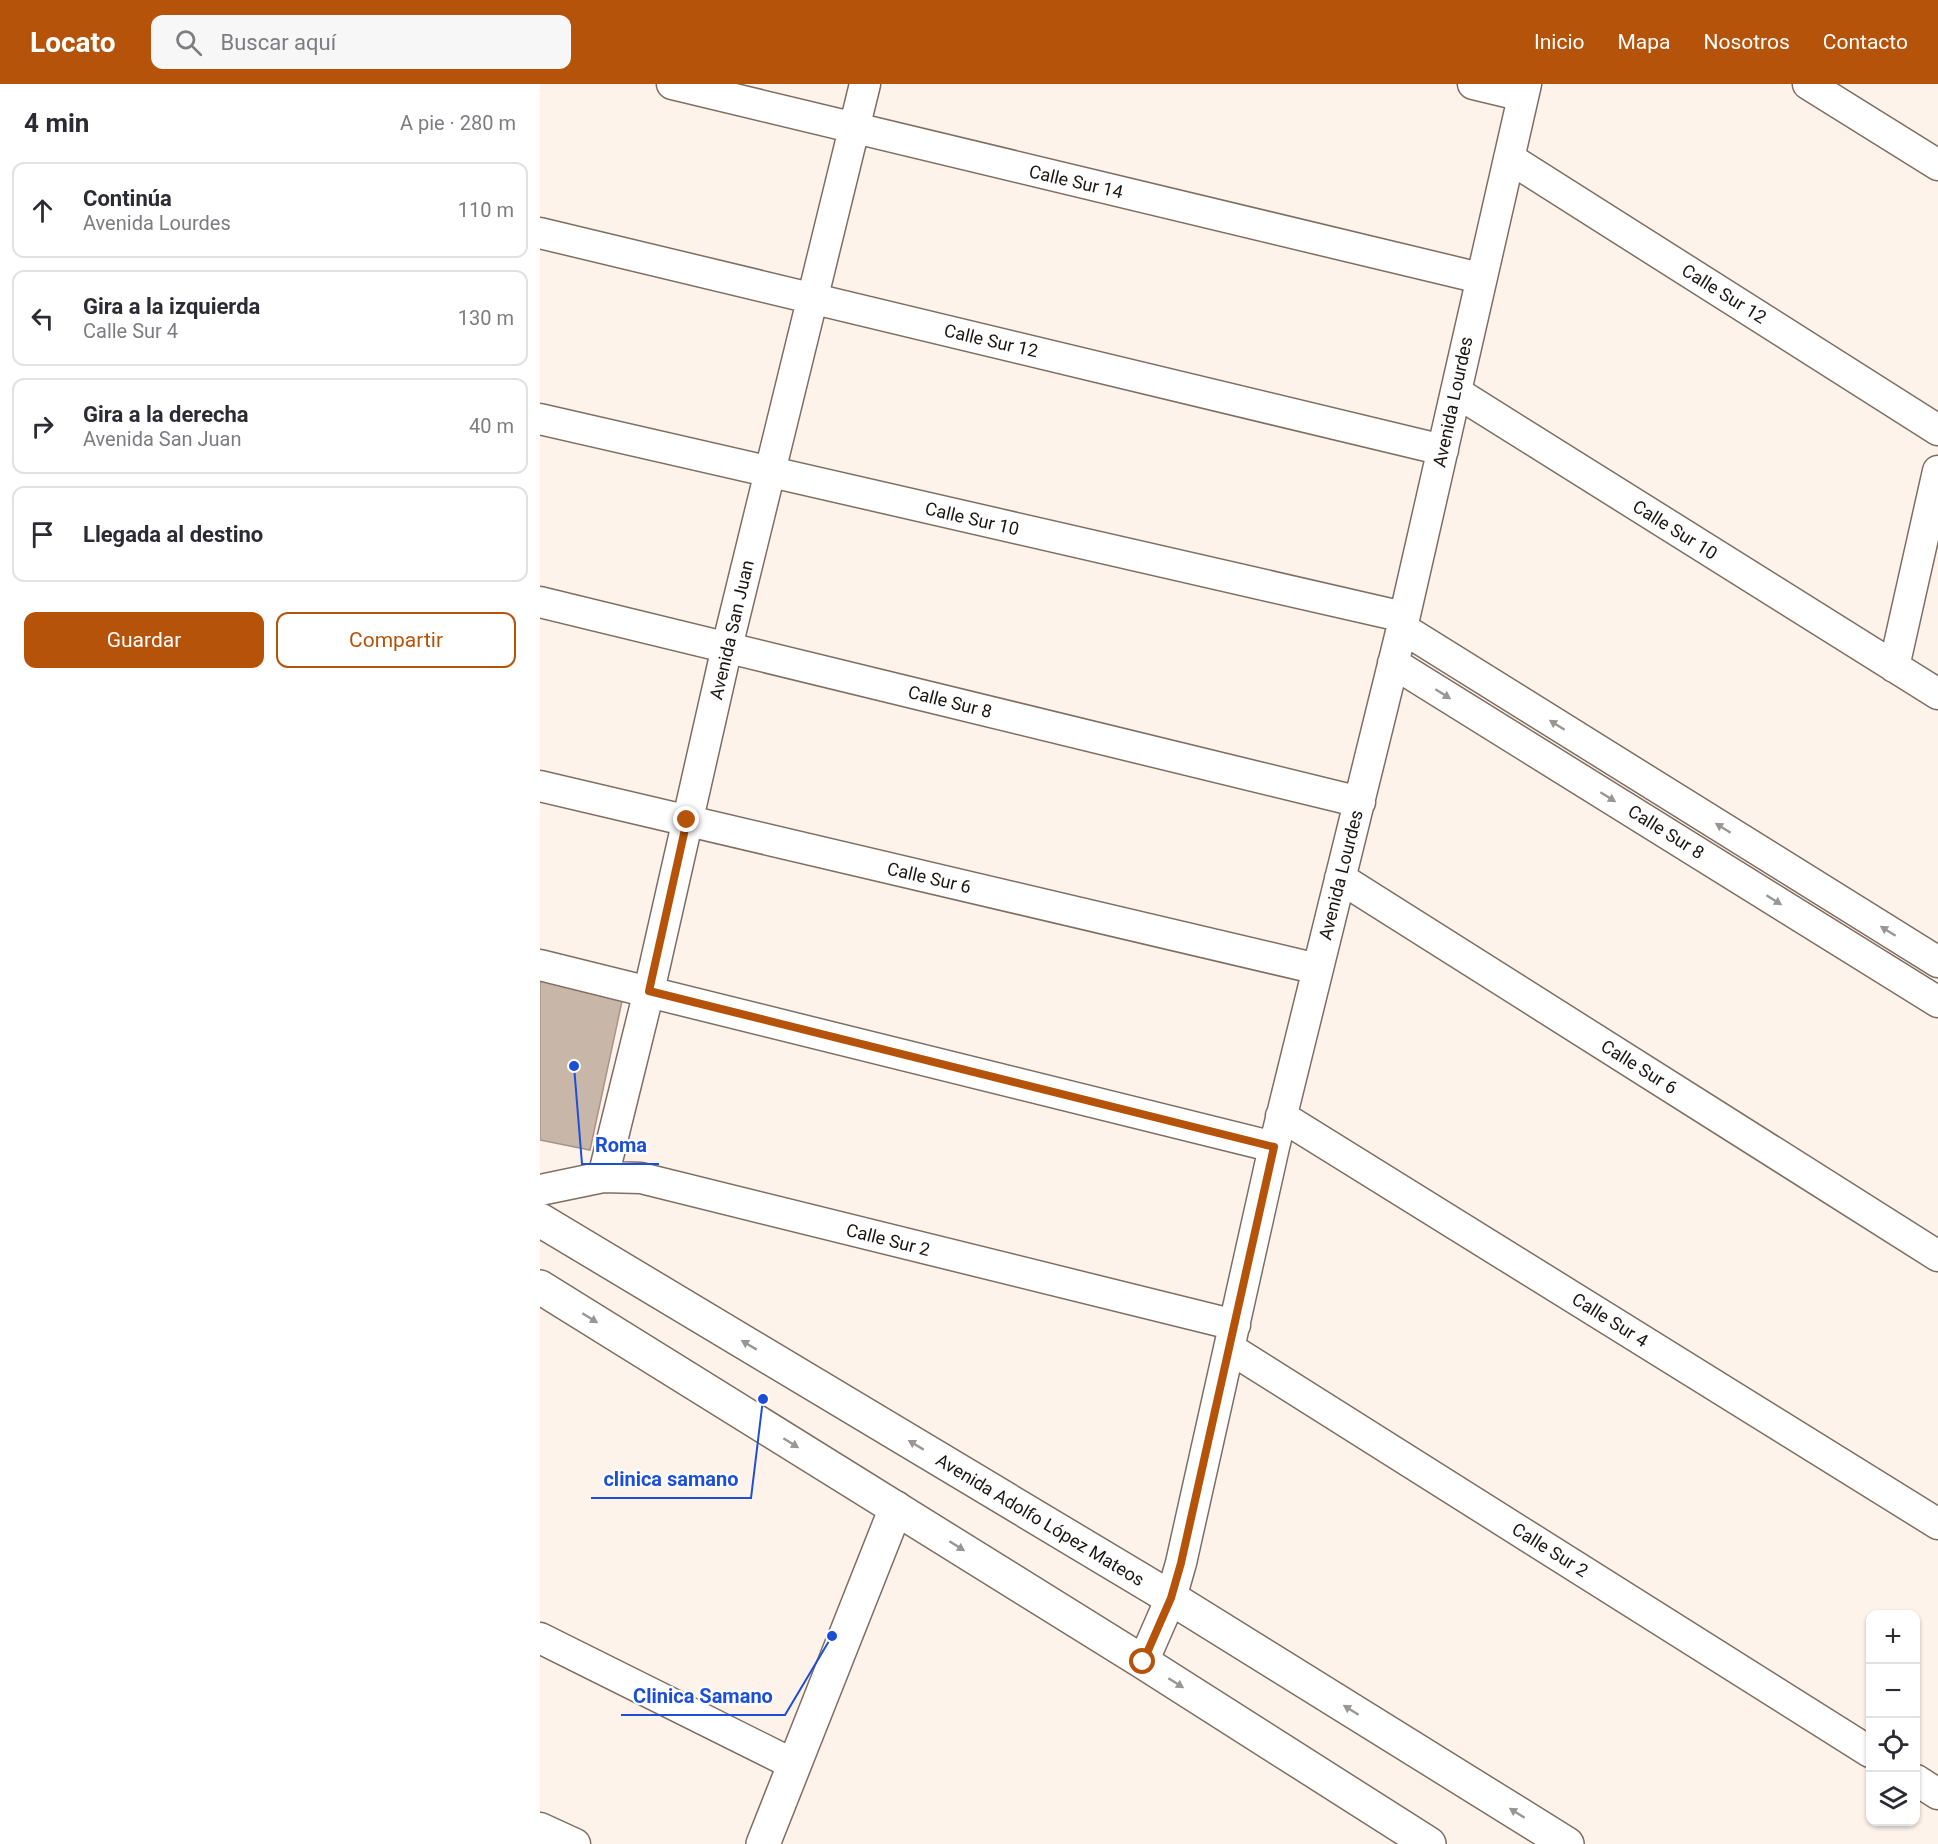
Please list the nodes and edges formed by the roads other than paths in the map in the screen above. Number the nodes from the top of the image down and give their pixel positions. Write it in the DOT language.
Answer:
graph roads {
  1 [pos="672,84"];
  2 [pos="865,84"];
  3 [pos="1473,84"];
  4 [pos="1808,84"];
  5 [pos="1525,90"];
  6 [pos="855,129"];
  7 [pos="1509,158"];
  8 [pos="1938,165"];
  9 [pos="540,233"];
  10 [pos="1480,278"];
  11 [pos="813,299"];
  12 [pos="1456,392"];
  13 [pos="540,418"];
  14 [pos="1938,430"];
  15 [pos="1443,450"];
  16 [pos="1938,471"];
  17 [pos="770,473"];
  18 [pos="540,602"];
  19 [pos="1403,623"];
  20 [pos="727,647"];
  21 [pos="1393,663"];
  22 [pos="1894,667"];
  23 [pos="1938,694"];
  24 [pos="540,786"];
  25 [pos="1360,802"];
  26 [pos="687,820"];
  27 [pos="1340,878"];
  28 [pos="1938,962"];
  29 [pos="540,965"];
  30 [pos="1318,969"];
  31 [pos="649,991"];
  32 [pos="1938,1002"];
  33 [pos="1281,1116"];
  34 [pos="1274,1147"];
  35 [pos="603,1177"];
  36 [pos="540,1190"];
  37 [pos="540,1220"];
  38 [pos="1938,1256"];
  39 [pos="540,1287"];
  40 [pos="1232,1337"];
  41 [pos="896,1508"];
  42 [pos="1938,1524"];
  43 [pos="1171,1598"];
  44 [pos="540,1638"];
  45 [pos="1143,1662"];
  46 [pos="1866,1749"];
  47 [pos="795,1765"];
  48 [pos="1920,1783"];
  49 [pos="1938,1794"];
  50 [pos="540,1828"];
  51 [pos="575,1844"];
  52 [pos="763,1844"];
  53 [pos="1429,1844"];
  54 [pos="1567,1844"];
  1 -- 6 [label="street, Calle Sur 14"];
  2 -- 6 [label="street, Avenida San Juan"];
  3 -- 5 [label="street"];
  4 -- 8 [label="street"];
  5 -- 7 [label="street, Avenida Lourdes"];
  6 -- 10 [label="street, Calle Sur 14"];
  6 -- 11 [label="street, Avenida San Juan"];
  7 -- 10 [label="street, Avenida Lourdes"];
  7 -- 14 [label="street, Calle Sur 12"];
  9 -- 11 [label="street, Calle Sur 12"];
  10 -- 12 [label="street, Avenida Lourdes"];
  11 -- 15 [label="street, Calle Sur 12"];
  11 -- 17 [label="street, Avenida San Juan"];
  12 -- 15 [label="street, Avenida Lourdes"];
  12 -- 22 [label="street, Calle Sur 10"];
  13 -- 17 [label="street, Calle Sur 10"];
  15 -- 19 [label="street, Avenida Lourdes"];
  16 -- 22 [label="street"];
  17 -- 19 [label="street, Calle Sur 10"];
  17 -- 20 [label="street, Avenida San Juan"];
  18 -- 20 [label="street, Calle Sur 8"];
  19 -- 21 [label="street, Avenida Lourdes"];
  28 -- 19 [label="street, Calle Sur 8, one-way"];
  20 -- 25 [label="street, Calle Sur 8"];
  20 -- 26 [label="street, Avenida San Juan"];
  21 -- 25 [label="street, Avenida Lourdes"];
  21 -- 32 [label="street, Calle Sur 8, one-way"];
  22 -- 23 [label="street, Calle Sur 10"];
  24 -- 26 [label="street, Calle Sur 6"];
  25 -- 27 [label="street, Avenida Lourdes"];
  26 -- 30 [label="street, Calle Sur 6"];
  26 -- 31 [label="street, Avenida San Juan"];
  27 -- 30 [label="street, Avenida Lourdes"];
  27 -- 38 [label="street, Calle Sur 6"];
  29 -- 31 [label="street"];
  30 -- 33 [label="street, Avenida Lourdes"];
  31 -- 34 [label="street"];
  31 -- 35 [label="street, Avenida San Juan"];
  33 -- 34 [label="street, Avenida Lourdes"];
  33 -- 42 [label="street, Calle Sur 4"];
  34 -- 40 [label="street, Avenida Lourdes"];
  35 -- 36 [label="street, Calle Sur 2"];
  35 -- 40 [label="street, Calle Sur 2"];
  43 -- 37 [label="main road, Avenida Adolfo López Mateos, one-way"];
  39 -- 41 [label="main road, one-way"];
  40 -- 43 [label="street, Avenida Lourdes"];
  40 -- 46 [label="street, Calle Sur 2"];
  41 -- 45 [label="main road, one-way"];
  41 -- 47 [label="main road"];
  43 -- 45 [label="street, Avenida Lourdes"];
  54 -- 43 [label="main road, Avenida Adolfo López Mateos, one-way"];
  44 -- 47 [label="street"];
  45 -- 53 [label="main road, one-way"];
  47 -- 52 [label="main road"];
  48 -- 49 [label="street"];
  50 -- 51 [label="street"];
}
